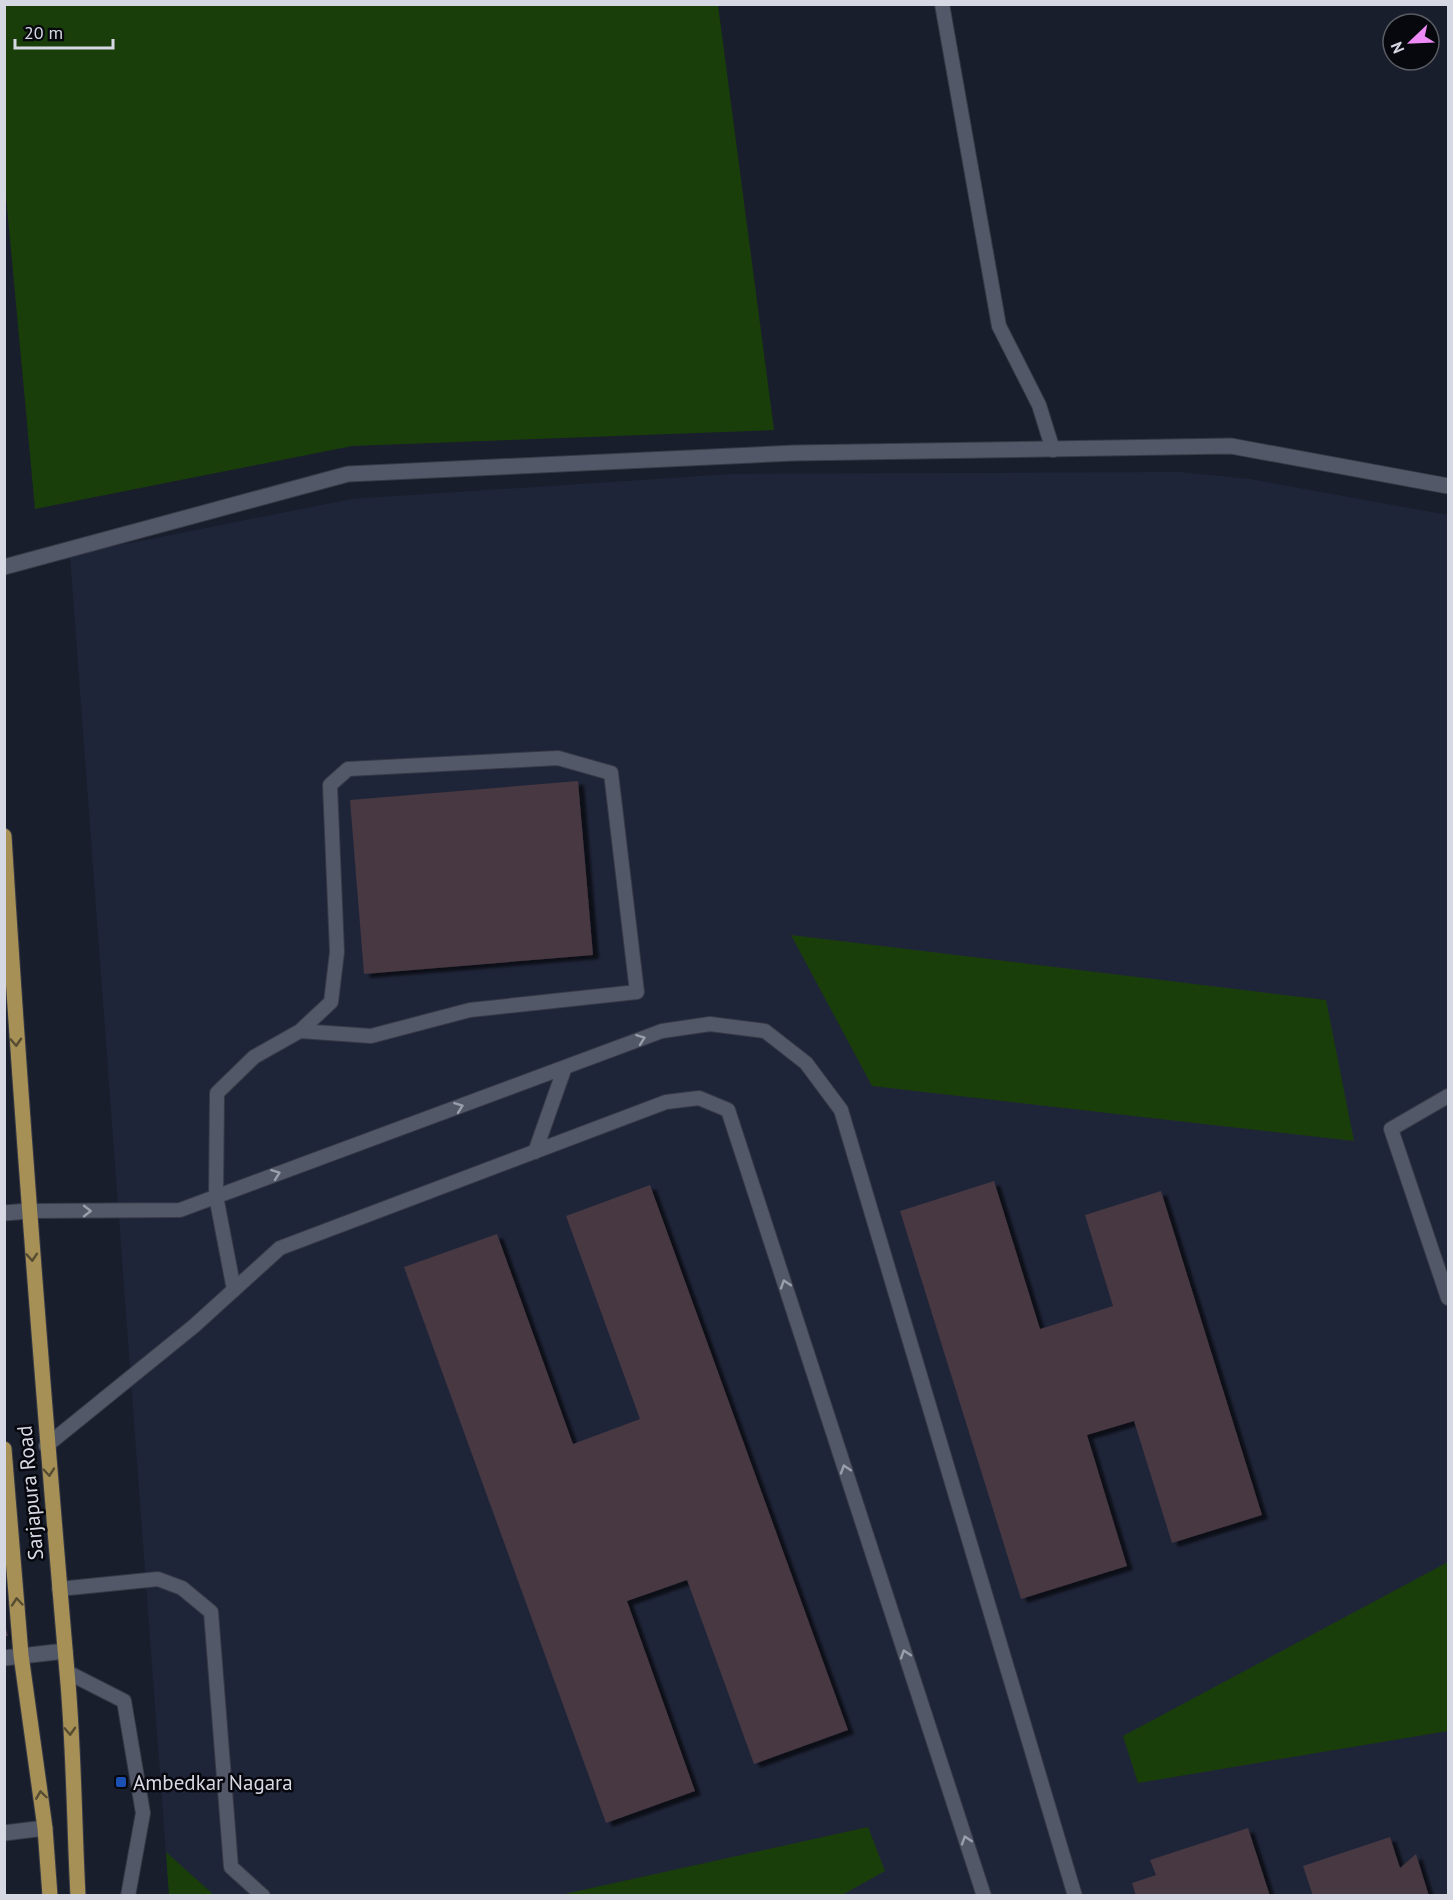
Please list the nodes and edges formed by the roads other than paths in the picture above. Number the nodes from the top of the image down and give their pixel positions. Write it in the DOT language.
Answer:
graph roads {
  1 [pos="942,4"];
  2 [pos="1053,450"];
  3 [pos="1449,486"];
  4 [pos="4,567"];
  5 [pos="4,836"];
  6 [pos="300,1030"];
  7 [pos="565,1067"];
  8 [pos="1449,1095"];
  9 [pos="535,1152"];
  10 [pos="216,1197"];
  11 [pos="29,1211"];
  12 [pos="4,1213"];
  13 [pos="234,1290"];
  14 [pos="1449,1298"];
  15 [pos="46,1446"];
  16 [pos="4,1449"];
  17 [pos="6,1493"];
  18 [pos="59,1589"];
  19 [pos="64,1651"];
  20 [pos="21,1655"];
  21 [pos="4,1658"];
  22 [pos="67,1672"];
  23 [pos="45,1828"];
  24 [pos="4,1833"];
  25 [pos="50,1896"];
  26 [pos="78,1896"];
  27 [pos="128,1896"];
  28 [pos="263,1896"];
  29 [pos="984,1896"];
  30 [pos="1074,1896"];
  1 -- 2 [label="lane"];
  2 -- 3 [label="street"];
  2 -- 4 [label="street"];
  5 -- 11 [label="main road, Sarjapura Road, one-way"];
  6 -- 6 [label="lane"];
  6 -- 10 [label="lane"];
  7 -- 9 [label="lane"];
  10 -- 7 [label="lane, one-way"];
  7 -- 30 [label="lane, one-way"];
  8 -- 14 [label="lane"];
  9 -- 13 [label="lane"];
  29 -- 9 [label="lane, one-way"];
  11 -- 10 [label="lane, one-way"];
  10 -- 13 [label="lane"];
  11 -- 12 [label="street"];
  11 -- 15 [label="main road, Sarjapura Road, one-way"];
  13 -- 15 [label="lane"];
  15 -- 18 [label="main road, Sarjapura Road, one-way"];
  16 -- 17 [label="main road, Sarjapura Road"];
  20 -- 17 [label="main road, Sarjapura Road, one-way"];
  18 -- 19 [label="main road, Sarjapura Road"];
  18 -- 28 [label="lane"];
  19 -- 20 [label="street"];
  19 -- 22 [label="main road, Sarjapura Road"];
  20 -- 21 [label="street"];
  23 -- 20 [label="main road, Sarjapura Road, one-way"];
  22 -- 26 [label="main road, Sarjapura Road, one-way"];
  22 -- 27 [label="lane"];
  23 -- 24 [label="street"];
  23 -- 25 [label="main road, Sarjapura Road"];
}
